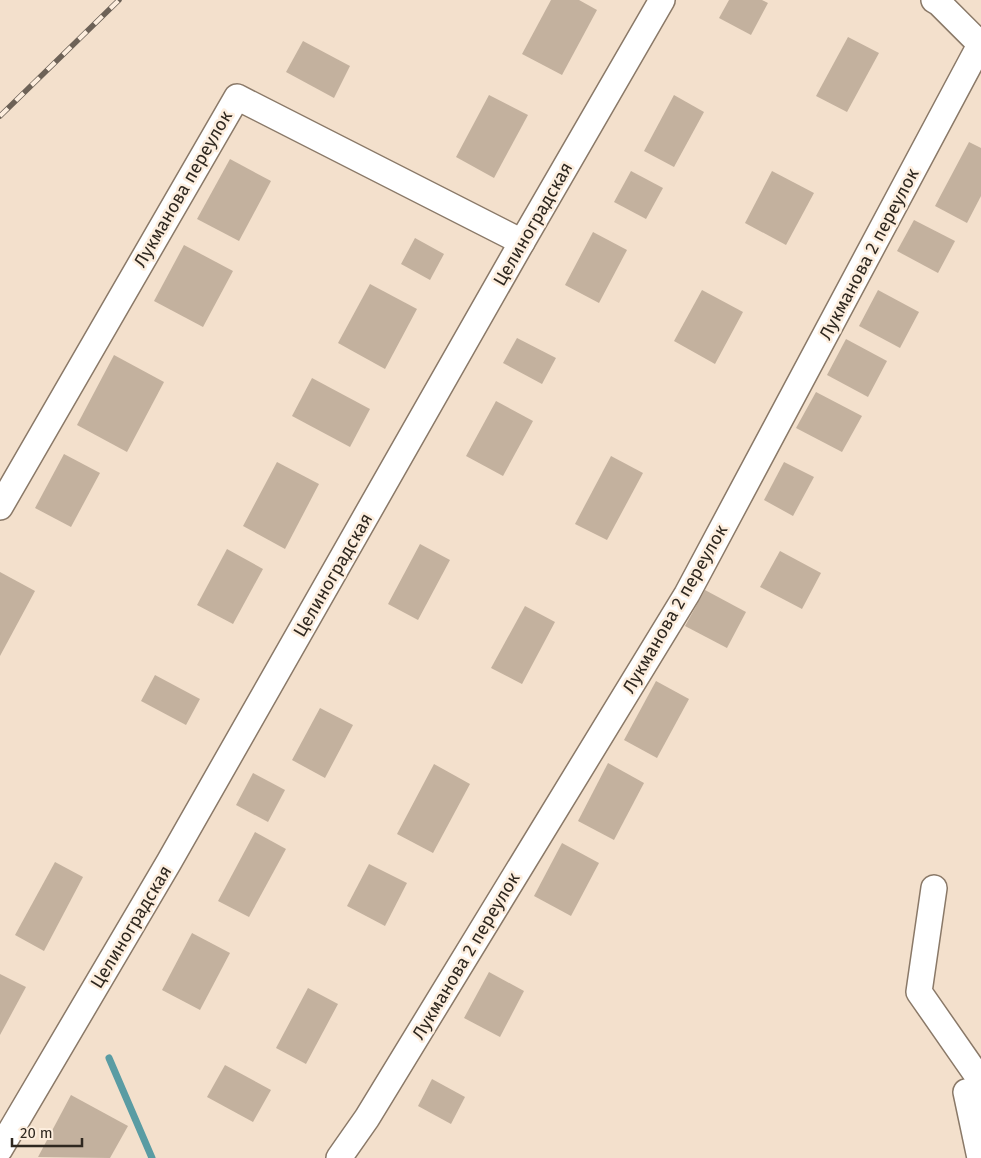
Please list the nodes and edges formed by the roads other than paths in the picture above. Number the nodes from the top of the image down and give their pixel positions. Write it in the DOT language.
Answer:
graph roads {
  1 [pos="662,0"];
  2 [pos="934,0"];
  3 [pos="980,44"];
  4 [pos="522,242"];
  5 [pos="0,507"];
  6 [pos="934,888"];
  7 [pos="976,1088"];
  8 [pos="0,1149"];
  9 [pos="338,1158"];
  10 [pos="980,1158"];
  1 -- 4 [label="street, Целиноградская"];
  2 -- 3 [label="street"];
  3 -- 9 [label="street, Лукманова 2 переулок"];
  4 -- 5 [label="street, Лукманова переулок"];
  4 -- 8 [label="street, Целиноградская"];
  6 -- 7 [label="street"];
  7 -- 10 [label="street"];
}
